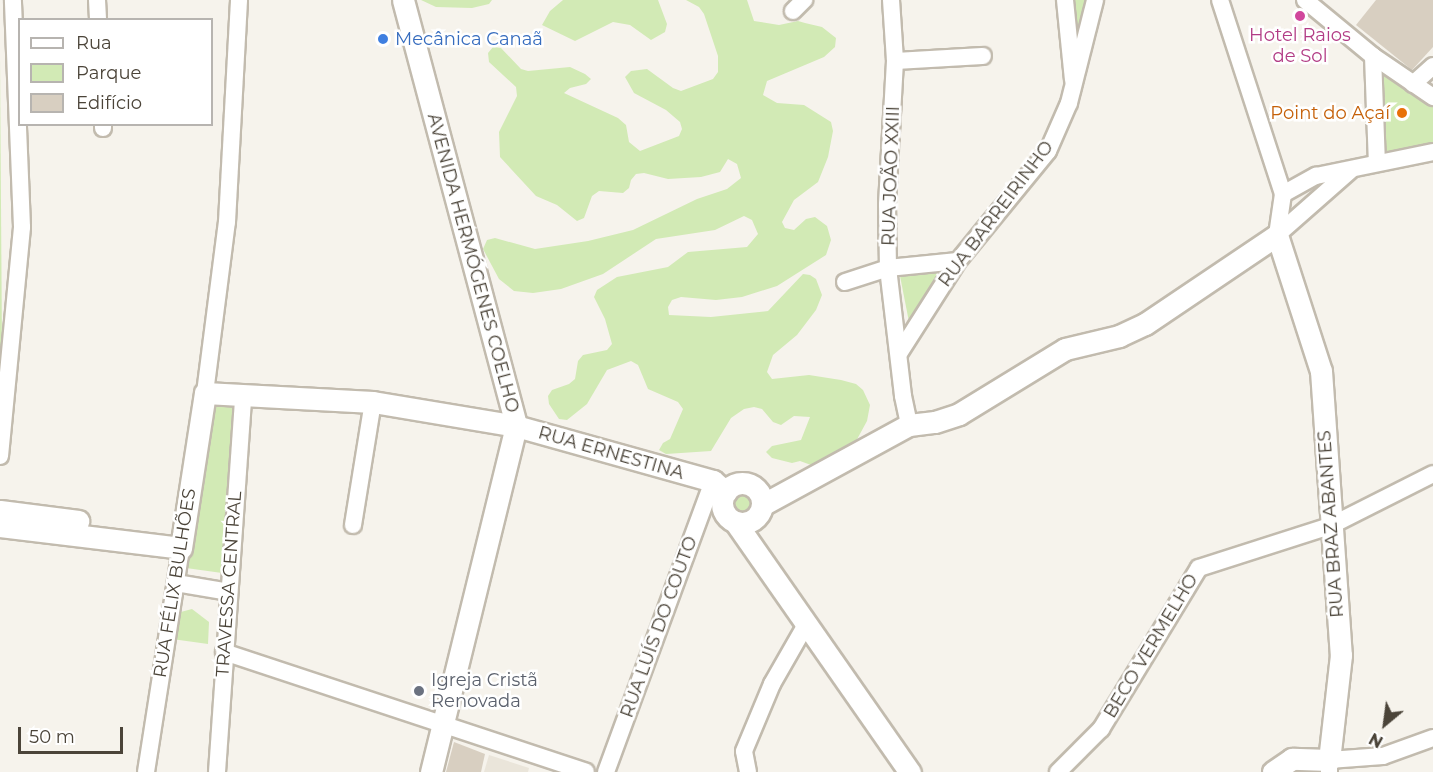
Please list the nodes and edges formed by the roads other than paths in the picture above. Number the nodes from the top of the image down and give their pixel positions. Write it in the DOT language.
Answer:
graph roads {
  1 [pos="13,0"];
  2 [pos="97,0"];
  3 [pos="239,0"];
  4 [pos="404,0"];
  5 [pos="891,0"];
  6 [pos="1065,0"];
  7 [pos="1095,0"];
  8 [pos="1220,0"];
  9 [pos="1305,0"];
  10 [pos="98,18"];
  11 [pos="982,56"];
  12 [pos="1373,56"];
  13 [pos="895,61"];
  14 [pos="1433,66"];
  15 [pos="1073,81"];
  16 [pos="1413,84"];
  17 [pos="1433,97"];
  18 [pos="1433,152"];
  19 [pos="1377,163"];
  20 [pos="1353,169"];
  21 [pos="1283,194"];
  22 [pos="1277,235"];
  23 [pos="958,261"];
  24 [pos="888,268"];
  25 [pos="845,282"];
  26 [pos="900,352"];
  27 [pos="205,393"];
  28 [pos="243,397"];
  29 [pos="373,402"];
  30 [pos="909,425"];
  31 [pos="516,426"];
  32 [pos="0,456"];
  33 [pos="1432,477"];
  34 [pos="720,487"];
  35 [pos="762,504"];
  36 [pos="0,511"];
  37 [pos="736,523"];
  38 [pos="353,525"];
  39 [pos="0,526"];
  40 [pos="1330,526"];
  41 [pos="182,541"];
  42 [pos="176,583"];
  43 [pos="228,592"];
  44 [pos="807,623"];
  45 [pos="224,652"];
  46 [pos="443,726"];
  47 [pos="1433,738"];
  48 [pos="1329,766"];
  49 [pos="146,772"];
  50 [pos="217,772"];
  51 [pos="431,772"];
  52 [pos="586,772"];
  53 [pos="606,772"];
  54 [pos="748,772"];
  55 [pos="910,772"];
  56 [pos="1058,772"];
  57 [pos="1273,772"];
  1 -- 32 [label="street"];
  2 -- 10 [label="street"];
  3 -- 27 [label="street"];
  4 -- 31 [label="street, AVENIDA HERMÓGENES COELHO"];
  5 -- 13 [label="street, RUA JOÃO XXIII"];
  6 -- 15 [label="street"];
  7 -- 15 [label="street, RUA BARREIRINHO"];
  8 -- 21 [label="street"];
  9 -- 12 [label="street"];
  11 -- 13 [label="street"];
  12 -- 16 [label="street"];
  12 -- 19 [label="street"];
  13 -- 24 [label="street, RUA JOÃO XXIII"];
  14 -- 16 [label="street"];
  15 -- 23 [label="street, RUA BARREIRINHO"];
  16 -- 17 [label="street"];
  18 -- 19 [label="street"];
  19 -- 20 [label="street"];
  20 -- 21 [label="street"];
  20 -- 22 [label="street"];
  21 -- 22 [label="street"];
  22 -- 30 [label="street"];
  22 -- 40 [label="street, RUA BRAZ ABANTES"];
  23 -- 24 [label="street"];
  23 -- 26 [label="street, RUA BARREIRINHO"];
  24 -- 25 [label="street"];
  24 -- 26 [label="street, RUA JOÃO XXIII"];
  26 -- 30 [label="street, RUA JOÃO XXIII"];
  27 -- 28 [label="street, RUA ERNESTINA"];
  27 -- 41 [label="street, RUA FÉLIX BULHÕES"];
  28 -- 29 [label="street, RUA ERNESTINA"];
  28 -- 43 [label="street, TRAVESSA CENTRAL"];
  29 -- 31 [label="street, RUA ERNESTINA"];
  29 -- 38 [label="street"];
  30 -- 35 [label="street"];
  31 -- 34 [label="street, RUA ERNESTINA"];
  31 -- 46 [label="street, AVENIDA HERMÓGENES COELHO"];
  33 -- 40 [label="street, BECO VERMELHO"];
  34 -- 35 [label="street"];
  34 -- 37 [label="street"];
  34 -- 53 [label="street, RUA LUÍS DO COUTO"];
  35 -- 37 [label="street"];
  36 -- 41 [label="street"];
  37 -- 44 [label="street"];
  39 -- 41 [label="street"];
  40 -- 48 [label="street, RUA BRAZ ABANTES"];
  40 -- 56 [label="street, BECO VERMELHO"];
  41 -- 42 [label="street, RUA FÉLIX BULHÕES"];
  42 -- 43 [label="street"];
  42 -- 49 [label="street, RUA FÉLIX BULHÕES"];
  43 -- 45 [label="street, TRAVESSA CENTRAL"];
  44 -- 54 [label="street"];
  44 -- 55 [label="street"];
  45 -- 46 [label="street"];
  45 -- 50 [label="street, TRAVESSA CENTRAL"];
  46 -- 51 [label="street, AVENIDA HERMÓGENES COELHO"];
  46 -- 52 [label="street"];
  47 -- 48 [label="street"];
  48 -- 57 [label="street"];
}
